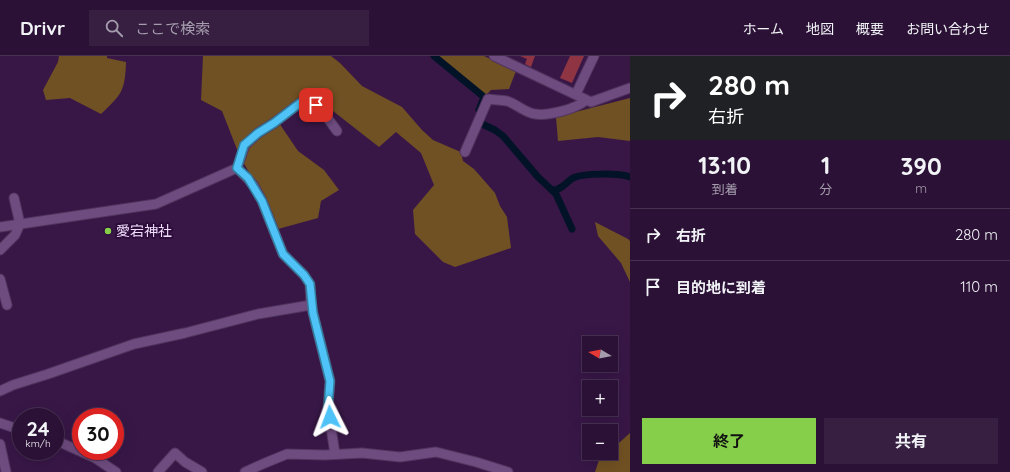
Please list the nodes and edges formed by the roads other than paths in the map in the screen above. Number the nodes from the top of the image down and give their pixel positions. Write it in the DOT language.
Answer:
graph roads {
  1 [pos="494,56"];
  2 [pos="594,56"];
  3 [pos="630,88"];
  4 [pos="576,94"];
  5 [pos="586,100"];
  6 [pos="337,131"];
  7 [pos="465,152"];
  8 [pos="237,168"];
  9 [pos="14,198"];
  10 [pos="20,224"];
  11 [pos="0,226"];
  12 [pos="0,250"];
  13 [pos="0,279"];
  14 [pos="7,305"];
  15 [pos="311,305"];
  16 [pos="0,391"];
  17 [pos="0,423"];
  18 [pos="12,427"];
  19 [pos="0,444"];
  20 [pos="64,444"];
  21 [pos="335,454"];
  22 [pos="6,472"];
  23 [pos="116,472"];
  24 [pos="158,472"];
  25 [pos="202,472"];
  26 [pos="246,472"];
  27 [pos="508,472"];
  1 -- 4 [label="street"];
  2 -- 4 [label="street"];
  3 -- 5 [label="street"];
  4 -- 5 [label="street"];
  5 -- 7 [label="street"];
  6 -- 8 [label="street"];
  8 -- 10 [label="street"];
  8 -- 15 [label="street"];
  9 -- 10 [label="street"];
  10 -- 11 [label="street"];
  10 -- 12 [label="street"];
  13 -- 14 [label="street"];
  15 -- 16 [label="street"];
  15 -- 21 [label="street"];
  17 -- 18 [label="street"];
  19 -- 22 [label="street"];
  20 -- 23 [label="street"];
  21 -- 26 [label="street"];
  21 -- 27 [label="street"];
  24 -- 25 [label="street"];
}
